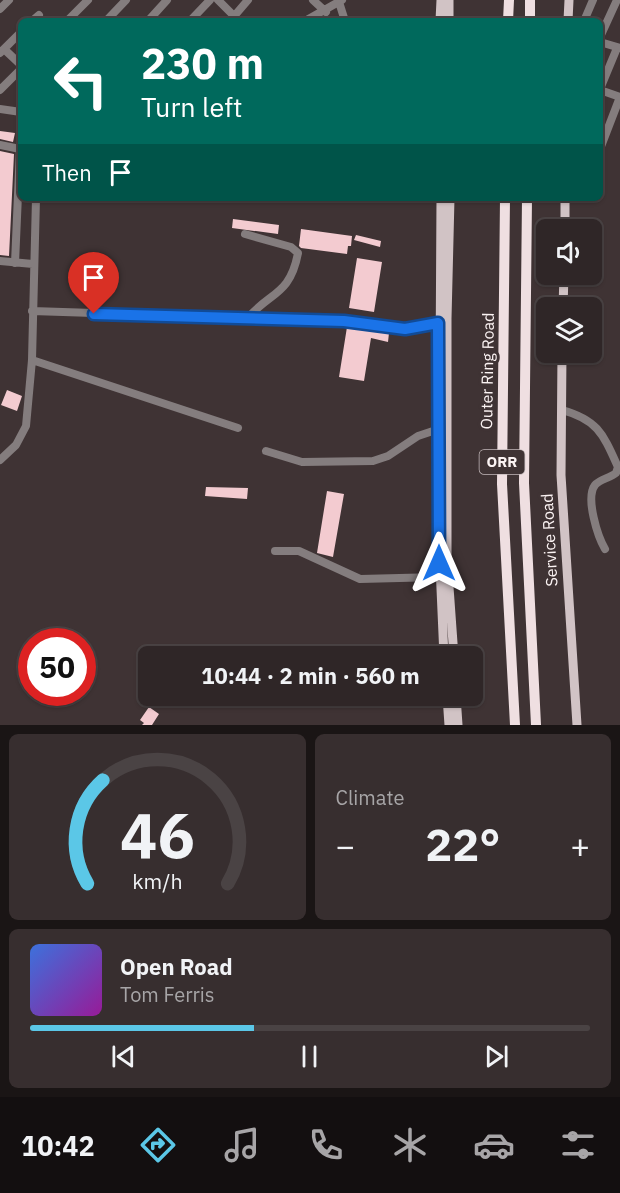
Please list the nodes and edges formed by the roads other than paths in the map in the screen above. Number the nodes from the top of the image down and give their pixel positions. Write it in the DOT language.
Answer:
graph roads {
  1 [pos="9,0"];
  2 [pos="88,0"];
  3 [pos="126,0"];
  4 [pos="167,0"];
  5 [pos="210,0"];
  6 [pos="218,0"];
  7 [pos="248,0"];
  8 [pos="313,0"];
  9 [pos="441,0"];
  10 [pos="449,0"];
  11 [pos="509,0"];
  12 [pos="530,0"];
  13 [pos="569,0"];
  14 [pos="593,0"];
  15 [pos="617,0"];
  16 [pos="340,1"];
  17 [pos="0,9"];
  18 [pos="326,12"];
  19 [pos="39,15"];
  20 [pos="36,18"];
  21 [pos="71,18"];
  22 [pos="109,18"];
  23 [pos="151,18"];
  24 [pos="193,18"];
  25 [pos="232,18"];
  26 [pos="312,18"];
  27 [pos="344,18"];
  28 [pos="440,18"];
  29 [pos="449,18"];
  30 [pos="508,18"];
  31 [pos="530,18"];
  32 [pos="568,18"];
  33 [pos="585,18"];
  34 [pos="603,30"];
  35 [pos="18,35"];
  36 [pos="603,43"];
  37 [pos="619,48"];
  38 [pos="2,51"];
  39 [pos="18,64"];
  40 [pos="18,70"];
  41 [pos="603,83"];
  42 [pos="0,90"];
  43 [pos="603,91"];
  44 [pos="620,97"];
  45 [pos="0,109"];
  46 [pos="18,111"];
  47 [pos="603,141"];
  48 [pos="0,145"];
  49 [pos="18,149"];
  50 [pos="18,195"];
  51 [pos="36,201"];
  52 [pos="441,201"];
  53 [pos="450,201"];
  54 [pos="505,201"];
  55 [pos="527,201"];
  56 [pos="565,201"];
  57 [pos="565,219"];
  58 [pos="244,234"];
  59 [pos="0,261"];
  60 [pos="15,263"];
  61 [pos="33,264"];
  62 [pos="32,311"];
  63 [pos="247,319"];
  64 [pos="438,323"];
  65 [pos="32,360"];
  66 [pos="562,363"];
  67 [pos="562,410"];
  68 [pos="238,428"];
  69 [pos="439,429"];
  70 [pos="266,451"];
  71 [pos="0,460"];
  72 [pos="605,549"];
  73 [pos="275,550"];
  74 [pos="439,577"];
  75 [pos="443,646"];
  76 [pos="453,646"];
  77 [pos="448,706"];
  78 [pos="457,706"];
  79 [pos="449,725"];
  80 [pos="458,725"];
  81 [pos="515,725"];
  82 [pos="536,725"];
  83 [pos="577,725"];
  1 -- 17 [label="street"];
  2 -- 21 [label="street"];
  3 -- 22 [label="street"];
  4 -- 23 [label="street"];
  5 -- 24 [label="street"];
  6 -- 25 [label="street"];
  7 -- 25 [label="street"];
  8 -- 18 [label="street"];
  9 -- 28 [label="main road"];
  10 -- 29 [label="main road"];
  11 -- 30 [label="highway"];
  12 -- 31 [label="highway"];
  13 -- 32 [label="main road"];
  14 -- 33 [label="street"];
  15 -- 34 [label="street"];
  16 -- 18 [label="street"];
  16 -- 27 [label="street"];
  18 -- 26 [label="street"];
  19 -- 20 [label="street"];
  35 -- 38 [label="street"];
  36 -- 37 [label="street"];
  37 -- 41 [label="street"];
  38 -- 39 [label="street"];
  40 -- 42 [label="street"];
  43 -- 44 [label="street"];
  44 -- 47 [label="street"];
  45 -- 46 [label="street"];
  48 -- 49 [label="street"];
  50 -- 60 [label="street"];
  51 -- 61 [label="street"];
  52 -- 64 [label="main road"];
  53 -- 76 [label="main road"];
  54 -- 81 [label="highway, Outer Ring Road / ORR"];
  55 -- 82 [label="highway, ORR"];
  56 -- 57 [label="main road"];
  58 -- 63 [label="street"];
  59 -- 60 [label="street"];
  60 -- 61 [label="street"];
  61 -- 62 [label="street"];
  62 -- 63 [label="street"];
  62 -- 65 [label="street"];
  63 -- 64 [label="street"];
  64 -- 69 [label="main road"];
  65 -- 68 [label="street"];
  65 -- 71 [label="street"];
  66 -- 67 [label="main road, Service Road"];
  67 -- 72 [label="street"];
  67 -- 83 [label="main road, Service Road"];
  69 -- 70 [label="street"];
  69 -- 74 [label="main road"];
  73 -- 74 [label="street"];
  74 -- 75 [label="main road"];
  77 -- 79 [label="main road"];
  78 -- 80 [label="main road"];
}
